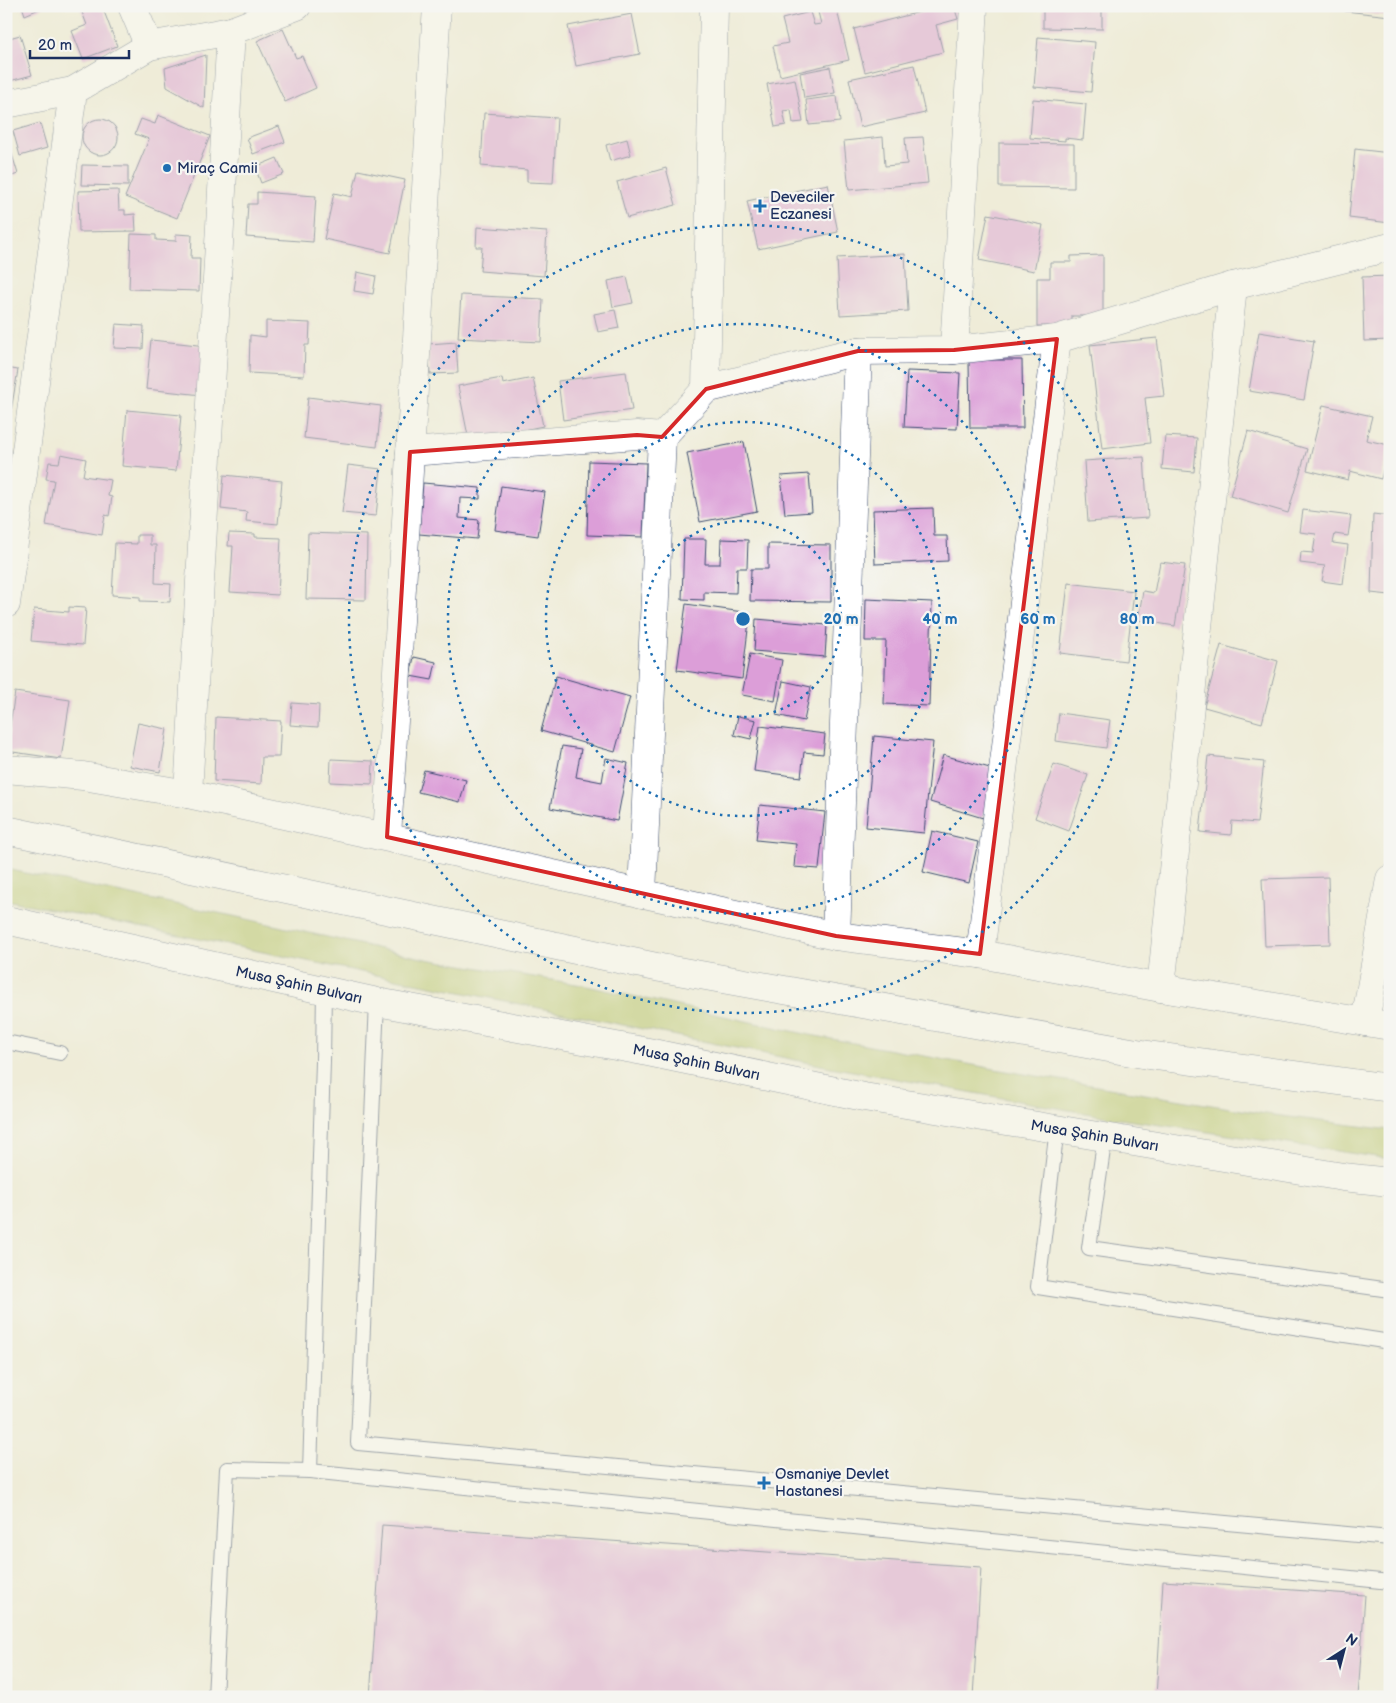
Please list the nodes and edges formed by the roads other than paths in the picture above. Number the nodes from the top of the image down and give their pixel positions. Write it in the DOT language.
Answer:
graph roads {
  1 [pos="132,6"];
  2 [pos="297,6"];
  3 [pos="437,6"];
  4 [pos="714,6"];
  5 [pos="974,6"];
  6 [pos="231,31"];
  7 [pos="149,46"];
  8 [pos="73,91"];
  9 [pos="6,104"];
  10 [pos="1390,247"];
  11 [pos="1233,286"];
  12 [pos="1057,339"];
  13 [pos="954,350"];
  14 [pos="858,351"];
  15 [pos="706,389"];
  16 [pos="662,437"];
  17 [pos="410,452"];
  18 [pos="6,604"];
  19 [pos="6,768"];
  20 [pos="188,794"];
  21 [pos="6,830"];
  22 [pos="387,837"];
  23 [pos="1390,879"];
  24 [pos="642,894"];
  25 [pos="6,920"];
  26 [pos="836,936"];
  27 [pos="980,954"];
  28 [pos="1161,988"];
  29 [pos="324,990"];
  30 [pos="377,1002"];
  31 [pos="1378,1024"];
  32 [pos="6,1042"];
  33 [pos="60,1053"];
  34 [pos="1390,1088"];
  35 [pos="1057,1128"];
  36 [pos="1104,1136"];
  37 [pos="1390,1182"];
  38 [pos="1390,1290"];
  39 [pos="1390,1342"];
  40 [pos="310,1470"];
  41 [pos="1390,1538"];
  42 [pos="1390,1582"];
  43 [pos="215,1697"];
  1 -- 7 [label="street"];
  2 -- 6 [label="street"];
  3 -- 17 [label="street"];
  4 -- 15 [label="street"];
  5 -- 13 [label="street"];
  6 -- 7 [label="street"];
  6 -- 20 [label="street"];
  7 -- 8 [label="street"];
  8 -- 9 [label="street"];
  8 -- 18 [label="street"];
  10 -- 11 [label="street"];
  11 -- 12 [label="street"];
  11 -- 28 [label="street"];
  12 -- 13 [label="street"];
  12 -- 27 [label="street"];
  13 -- 14 [label="street"];
  14 -- 15 [label="street"];
  14 -- 26 [label="street"];
  15 -- 16 [label="street"];
  16 -- 17 [label="street"];
  16 -- 24 [label="street"];
  17 -- 22 [label="street"];
  19 -- 20 [label="street"];
  20 -- 22 [label="street"];
  21 -- 34 [label="street"];
  22 -- 24 [label="street"];
  23 -- 31 [label="street"];
  24 -- 26 [label="street"];
  25 -- 29 [label="street, Musa Şahin Bulvarı"];
  26 -- 27 [label="street"];
  27 -- 28 [label="street"];
  28 -- 31 [label="street"];
  29 -- 30 [label="street, Musa Şahin Bulvarı"];
  29 -- 40 [label="lane"];
  30 -- 35 [label="street, Musa Şahin Bulvarı"];
  30 -- 41 [label="lane"];
  32 -- 33 [label="lane"];
  35 -- 36 [label="street, Musa Şahin Bulvarı"];
  35 -- 39 [label="lane"];
  36 -- 37 [label="street, Musa Şahin Bulvarı"];
  36 -- 38 [label="lane"];
  40 -- 42 [label="lane"];
  40 -- 43 [label="lane"];
}
